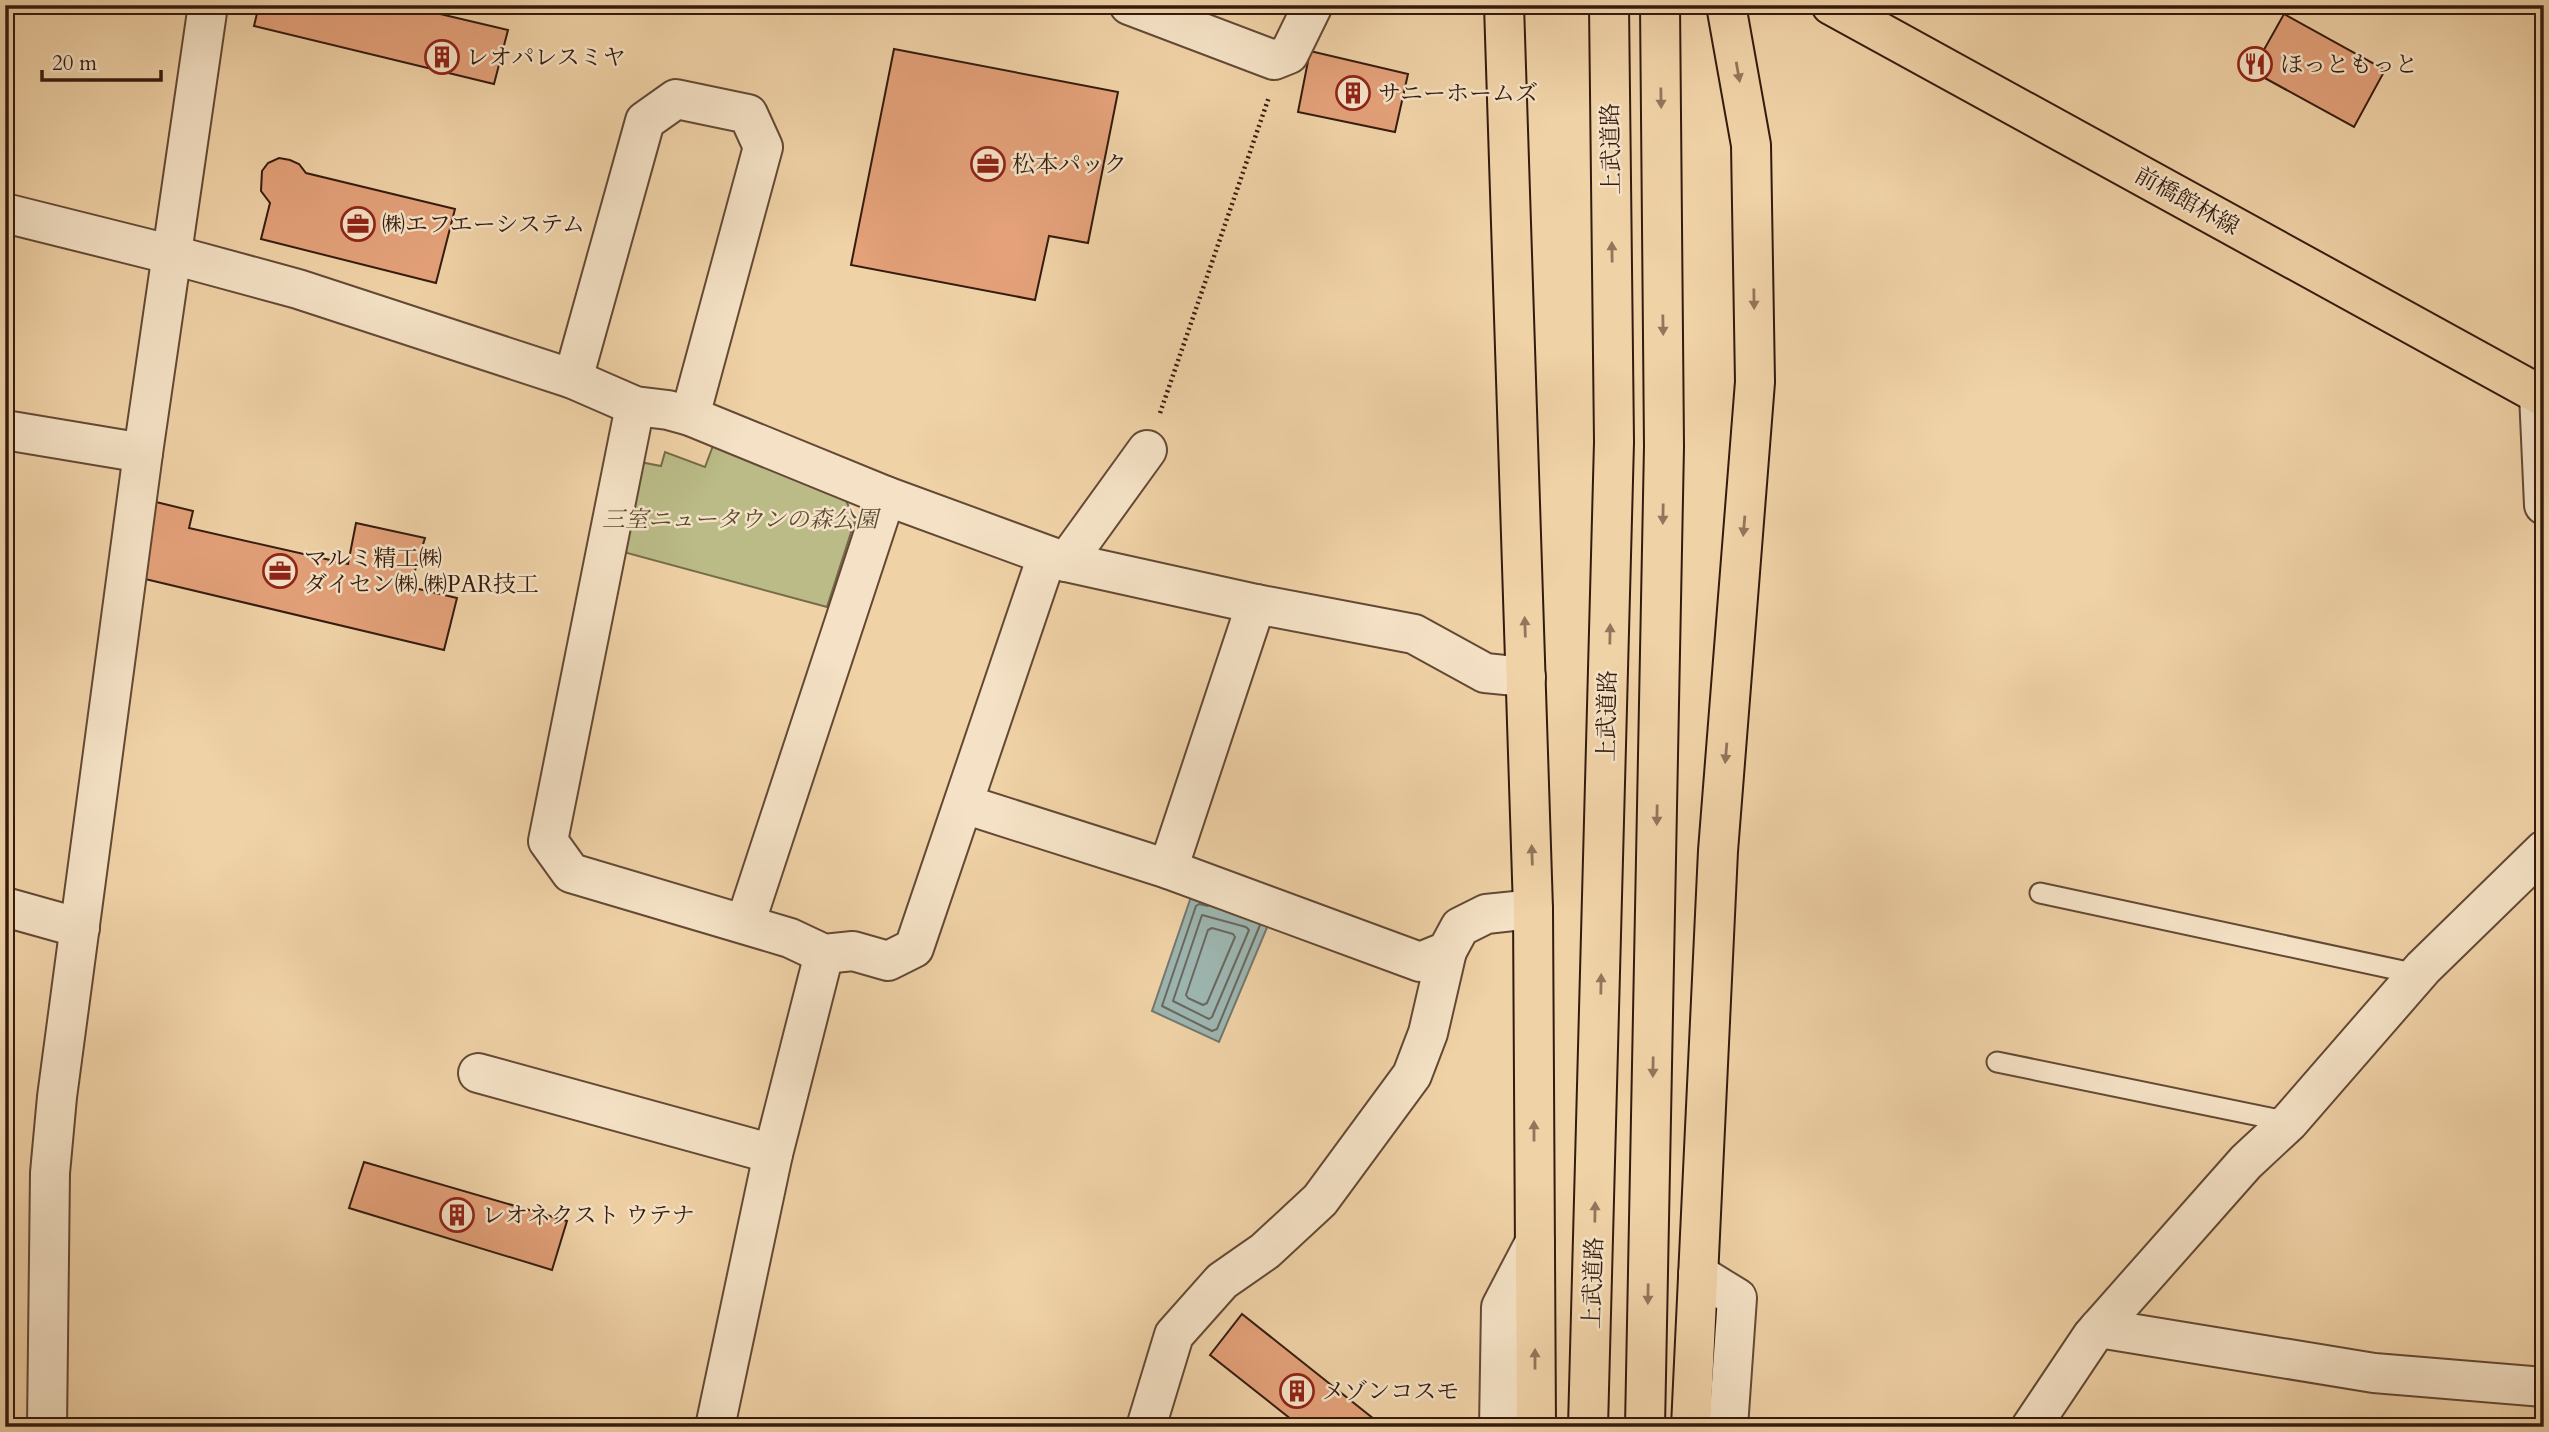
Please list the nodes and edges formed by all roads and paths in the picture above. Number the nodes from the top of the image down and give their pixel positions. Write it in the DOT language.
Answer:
graph roads {
  1 [pos="208,5"];
  2 [pos="1129,5"];
  3 [pos="1312,5"];
  4 [pos="1504,5"];
  5 [pos="1609,5"];
  6 [pos="1660,5"];
  7 [pos="1726,5"];
  8 [pos="1831,5"];
  9 [pos="1283,57"];
  10 [pos="5,213"];
  11 [pos="173,255"];
  12 [pos="573,379"];
  13 [pos="2542,392"];
  14 [pos="635,406"];
  15 [pos="690,416"];
  16 [pos="5,430"];
  17 [pos="1147,450"];
  18 [pos="143,453"];
  19 [pos="886,496"];
  20 [pos="2544,505"];
  21 [pos="1056,559"];
  22 [pos="1255,604"];
  23 [pos="1527,677"];
  24 [pos="964,804"];
  25 [pos="2544,850"];
  26 [pos="1168,869"];
  27 [pos="2040,893"];
  28 [pos="5,907"];
  29 [pos="1533,909"];
  30 [pos="745,923"];
  31 [pos="80,928"];
  32 [pos="1447,951"];
  33 [pos="824,954"];
  34 [pos="2417,974"];
  35 [pos="1997,1062"];
  36 [pos="478,1073"];
  37 [pos="2289,1122"];
  38 [pos="773,1154"];
  39 [pos="1535,1242"];
  40 [pos="1698,1274"];
  41 [pos="2099,1328"];
  42 [pos="2544,1387"];
  43 [pos="47,1427"];
  44 [pos="715,1427"];
  45 [pos="1146,1427"];
  46 [pos="1499,1427"];
  47 [pos="1536,1427"];
  48 [pos="1588,1427"];
  49 [pos="1645,1427"];
  50 [pos="1691,1427"];
  51 [pos="1728,1427"];
  52 [pos="2031,1427"];
  1 -- 11 [label="street"];
  2 -- 9 [label="street"];
  3 -- 9 [label="street"];
  23 -- 4 [label="main road, one-way"];
  48 -- 5 [label="main road, 上武道路, one-way"];
  6 -- 49 [label="main road, one-way"];
  7 -- 40 [label="main road, one-way"];
  8 -- 13 [label="main road, 前橋館林線"];
  9 -- 17 [label="path"];
  10 -- 11 [label="street"];
  11 -- 12 [label="street"];
  11 -- 18 [label="street"];
  12 -- 14 [label="street"];
  12 -- 15 [label="street"];
  13 -- 20 [label="street"];
  14 -- 15 [label="street"];
  14 -- 30 [label="street"];
  15 -- 19 [label="street"];
  16 -- 18 [label="street"];
  17 -- 21 [label="street"];
  18 -- 31 [label="street"];
  19 -- 21 [label="street"];
  19 -- 30 [label="street"];
  21 -- 22 [label="street"];
  21 -- 24 [label="street"];
  22 -- 23 [label="street"];
  22 -- 26 [label="street"];
  29 -- 23 [label="main road, one-way"];
  24 -- 26 [label="street"];
  24 -- 33 [label="street"];
  25 -- 34 [label="street"];
  26 -- 32 [label="street"];
  27 -- 34 [label="lane"];
  28 -- 31 [label="street"];
  29 -- 32 [label="street"];
  39 -- 29 [label="main road, one-way"];
  30 -- 33 [label="street"];
  31 -- 43 [label="street"];
  32 -- 45 [label="street"];
  33 -- 38 [label="street"];
  34 -- 37 [label="street"];
  35 -- 37 [label="lane"];
  36 -- 38 [label="street"];
  37 -- 41 [label="street"];
  38 -- 44 [label="street"];
  39 -- 46 [label="street"];
  47 -- 39 [label="main road, one-way"];
  40 -- 50 [label="main road"];
  40 -- 51 [label="street"];
  41 -- 42 [label="street"];
  41 -- 52 [label="street"];
}
